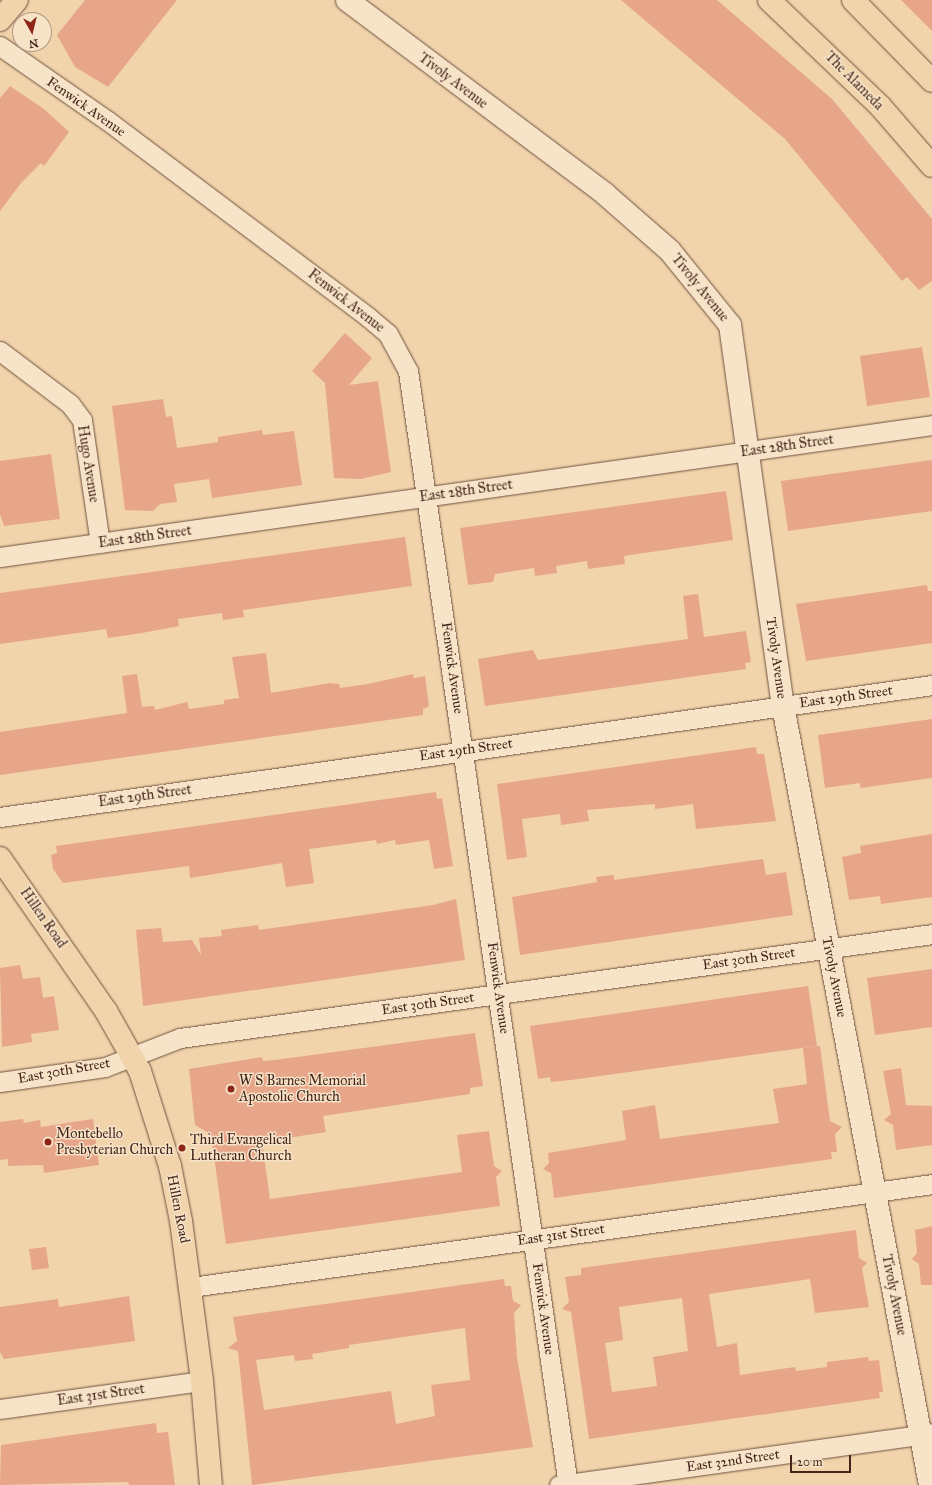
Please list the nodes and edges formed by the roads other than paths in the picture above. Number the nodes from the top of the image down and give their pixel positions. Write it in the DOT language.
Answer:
graph roads {
  1 [pos="17,0"];
  2 [pos="347,0"];
  3 [pos="769,0"];
  4 [pos="853,0"];
  5 [pos="0,20"];
  6 [pos="0,46"];
  7 [pos="932,81"];
  8 [pos="932,166"];
  9 [pos="0,351"];
  10 [pos="932,425"];
  11 [pos="748,451"];
  12 [pos="427,497"];
  13 [pos="100,543"];
  14 [pos="0,558"];
  15 [pos="932,685"];
  16 [pos="783,706"];
  17 [pos="464,750"];
  18 [pos="0,817"];
  19 [pos="0,858"];
  20 [pos="932,934"];
  21 [pos="829,948"];
  22 [pos="500,994"];
  23 [pos="134,1055"];
  24 [pos="0,1082"];
  25 [pos="932,1184"];
  26 [pos="875,1192"];
  27 [pos="534,1239"];
  28 [pos="191,1287"];
  29 [pos="202,1381"];
  30 [pos="0,1409"];
  31 [pos="926,1434"];
  32 [pos="211,1485"];
  33 [pos="565,1485"];
  34 [pos="930,1485"];
  1 -- 5 [label="main road"];
  2 -- 11 [label="street, Tivoly Avenue"];
  3 -- 8 [label="main road, The Alameda"];
  4 -- 7 [label="main road"];
  6 -- 12 [label="street, Fenwick Avenue"];
  9 -- 13 [label="street, Hugo Avenue"];
  10 -- 11 [label="street, East 28th Street"];
  11 -- 12 [label="street, East 28th Street"];
  11 -- 16 [label="street, Tivoly Avenue"];
  12 -- 13 [label="street, East 28th Street"];
  12 -- 17 [label="street, Fenwick Avenue"];
  13 -- 14 [label="street, East 28th Street"];
  15 -- 16 [label="street, East 29th Street"];
  16 -- 17 [label="street, East 29th Street"];
  16 -- 21 [label="street, Tivoly Avenue"];
  17 -- 18 [label="street, East 29th Street"];
  17 -- 22 [label="street, Fenwick Avenue"];
  19 -- 23 [label="main road, Hillen Road"];
  20 -- 21 [label="street, East 30th Street"];
  21 -- 22 [label="street, East 30th Street"];
  21 -- 26 [label="street, Tivoly Avenue"];
  22 -- 23 [label="street, East 30th Street"];
  22 -- 27 [label="street, Fenwick Avenue"];
  23 -- 24 [label="street, East 30th Street"];
  23 -- 28 [label="main road, Hillen Road"];
  25 -- 26 [label="street, East 31st Street"];
  26 -- 27 [label="street, East 31st Street"];
  26 -- 31 [label="street, Tivoly Avenue"];
  27 -- 28 [label="street, East 31st Street"];
  27 -- 33 [label="street, Fenwick Avenue"];
  28 -- 29 [label="main road, Hillen Road"];
  29 -- 30 [label="street, East 31st Street"];
  29 -- 32 [label="main road, Hillen Road"];
  31 -- 33 [label="street, East 32nd Street"];
  31 -- 34 [label="street, Tivoly Avenue"];
}
